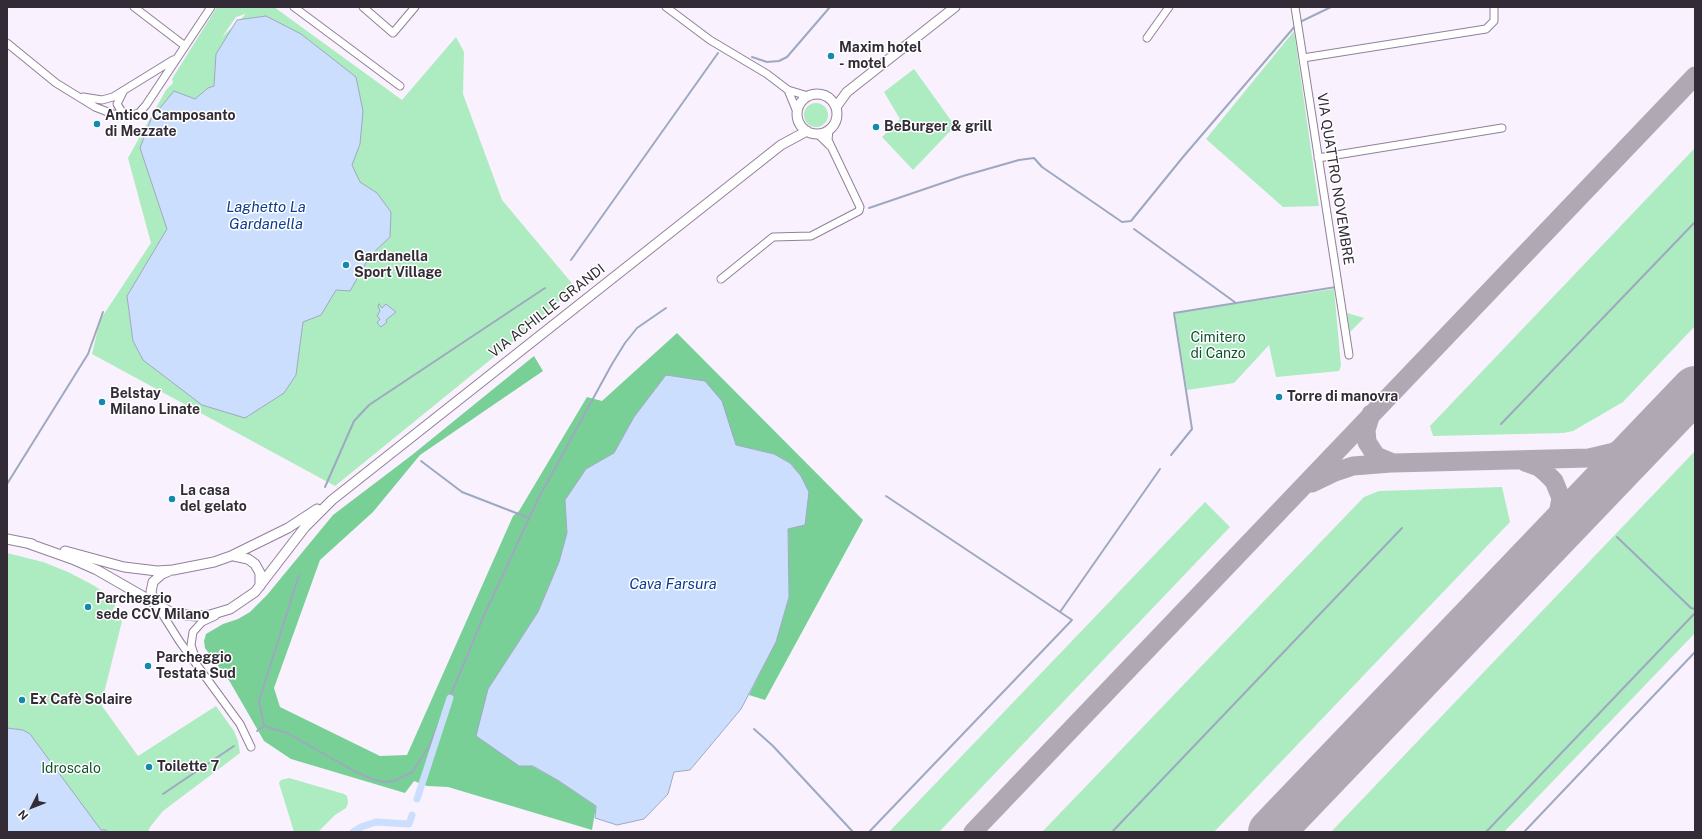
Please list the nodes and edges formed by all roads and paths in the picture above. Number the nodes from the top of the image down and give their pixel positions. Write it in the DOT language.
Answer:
graph roads {
  1 [pos="134,7"];
  2 [pos="211,7"];
  3 [pos="294,7"];
  4 [pos="363,7"];
  5 [pos="415,7"];
  6 [pos="666,7"];
  7 [pos="955,7"];
  8 [pos="1169,7"];
  9 [pos="1295,7"];
  10 [pos="1494,7"];
  11 [pos="1147,38"];
  12 [pos="7,43"];
  13 [pos="185,46"];
  14 [pos="179,55"];
  15 [pos="1303,58"];
  16 [pos="400,86"];
  17 [pos="788,90"];
  18 [pos="70,92"];
  19 [pos="123,92"];
  20 [pos="847,92"];
  21 [pos="808,96"];
  22 [pos="830,98"];
  23 [pos="836,107"];
  24 [pos="797,112"];
  25 [pos="128,116"];
  26 [pos="798,121"];
  27 [pos="1502,128"];
  28 [pos="829,130"];
  29 [pos="807,131"];
  30 [pos="818,134"];
  31 [pos="781,145"];
  32 [pos="830,146"];
  33 [pos="1318,158"];
  34 [pos="721,278"];
  35 [pos="1349,355"];
  36 [pos="332,500"];
  37 [pos="7,539"];
  38 [pos="27,543"];
  39 [pos="232,556"];
  40 [pos="173,570"];
  41 [pos="259,587"];
  42 [pos="155,603"];
  43 [pos="230,609"];
  44 [pos="206,678"];
  45 [pos="251,748"];
  1 -- 13 [label="street"];
  2 -- 13 [label="street"];
  3 -- 16 [label="street"];
  4 -- 5 [label="street"];
  6 -- 17 [label="street"];
  7 -- 20 [label="main road"];
  8 -- 11 [label="street"];
  9 -- 15 [label="street, VIA QUATTRO NOVEMBRE"];
  10 -- 15 [label="street"];
  12 -- 18 [label="street"];
  13 -- 14 [label="street"];
  14 -- 19 [label="street"];
  14 -- 25 [label="street"];
  15 -- 33 [label="street, VIA QUATTRO NOVEMBRE"];
  17 -- 21 [label="street"];
  17 -- 24 [label="street"];
  18 -- 19 [label="street"];
  18 -- 25 [label="street"];
  19 -- 25 [label="street"];
  20 -- 22 [label="main road"];
  20 -- 23 [label="main road"];
  21 -- 22 [label="main road"];
  21 -- 24 [label="main road"];
  22 -- 23 [label="main road"];
  23 -- 28 [label="main road"];
  24 -- 26 [label="main road"];
  26 -- 29 [label="main road"];
  26 -- 31 [label="main road, VIA ACHILLE GRANDI"];
  27 -- 33 [label="street"];
  28 -- 30 [label="main road"];
  28 -- 32 [label="street"];
  29 -- 30 [label="main road"];
  29 -- 31 [label="main road, VIA ACHILLE GRANDI"];
  30 -- 32 [label="street"];
  31 -- 36 [label="main road, VIA ACHILLE GRANDI"];
  32 -- 34 [label="street"];
  33 -- 35 [label="street, VIA QUATTRO NOVEMBRE"];
  36 -- 39 [label="main road, VIA ACHILLE GRANDI"];
  36 -- 41 [label="main road, VIA ACHILLE GRANDI"];
  37 -- 38 [label="main road"];
  38 -- 40 [label="main road"];
  38 -- 42 [label="main road, VIA ACHILLE GRANDI"];
  39 -- 40 [label="main road, VIA ACHILLE GRANDI"];
  39 -- 41 [label="main road"];
  40 -- 42 [label="main road"];
  41 -- 43 [label="main road, VIA ACHILLE GRANDI"];
  42 -- 43 [label="main road, VIA ACHILLE GRANDI"];
  42 -- 44 [label="street"];
  43 -- 44 [label="street"];
  44 -- 45 [label="street"];
}
